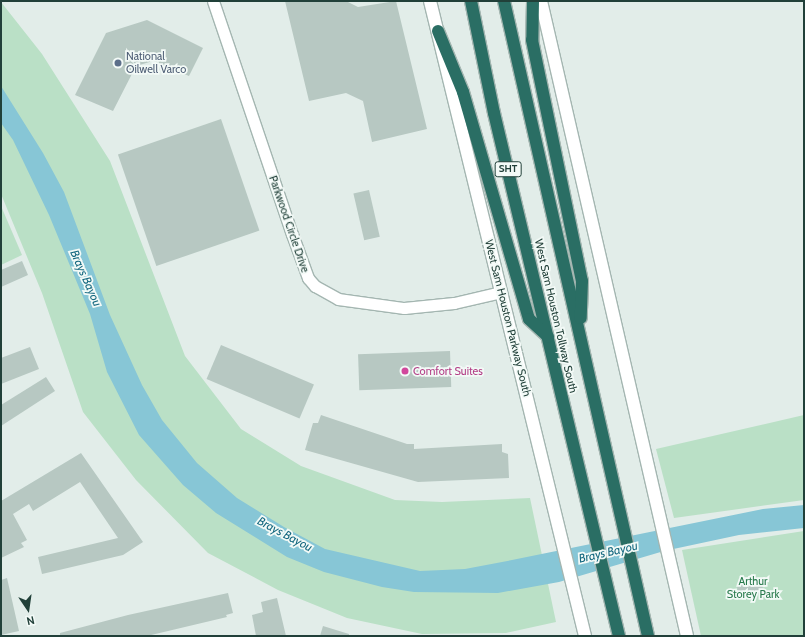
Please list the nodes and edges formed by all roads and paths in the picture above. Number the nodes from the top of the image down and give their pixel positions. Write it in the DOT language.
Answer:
graph roads {
  1 [pos="213,1"];
  2 [pos="430,1"];
  3 [pos="471,1"];
  4 [pos="504,1"];
  5 [pos="533,1"];
  6 [pos="541,1"];
  7 [pos="438,31"];
  8 [pos="501,292"];
  9 [pos="581,336"];
  10 [pos="548,337"];
  11 [pos="585,636"];
  12 [pos="619,636"];
  13 [pos="648,636"];
  14 [pos="687,636"];
  1 -- 8 [label="street, Parkwood Circle Drive"];
  2 -- 7 [label="main road, West Sam Houston Parkway South"];
  3 -- 10 [label="highway, West Sam Houston Tollway South / SHT"];
  4 -- 9 [label="highway, West Sam Houston Tollway South"];
  5 -- 9 [label="highway"];
  6 -- 14 [label="main road"];
  7 -- 8 [label="main road, West Sam Houston Parkway South"];
  7 -- 10 [label="highway"];
  8 -- 11 [label="main road, West Sam Houston Parkway South"];
  9 -- 13 [label="highway, West Sam Houston Tollway South"];
  10 -- 12 [label="highway, West Sam Houston Tollway South / SHT"];
}
